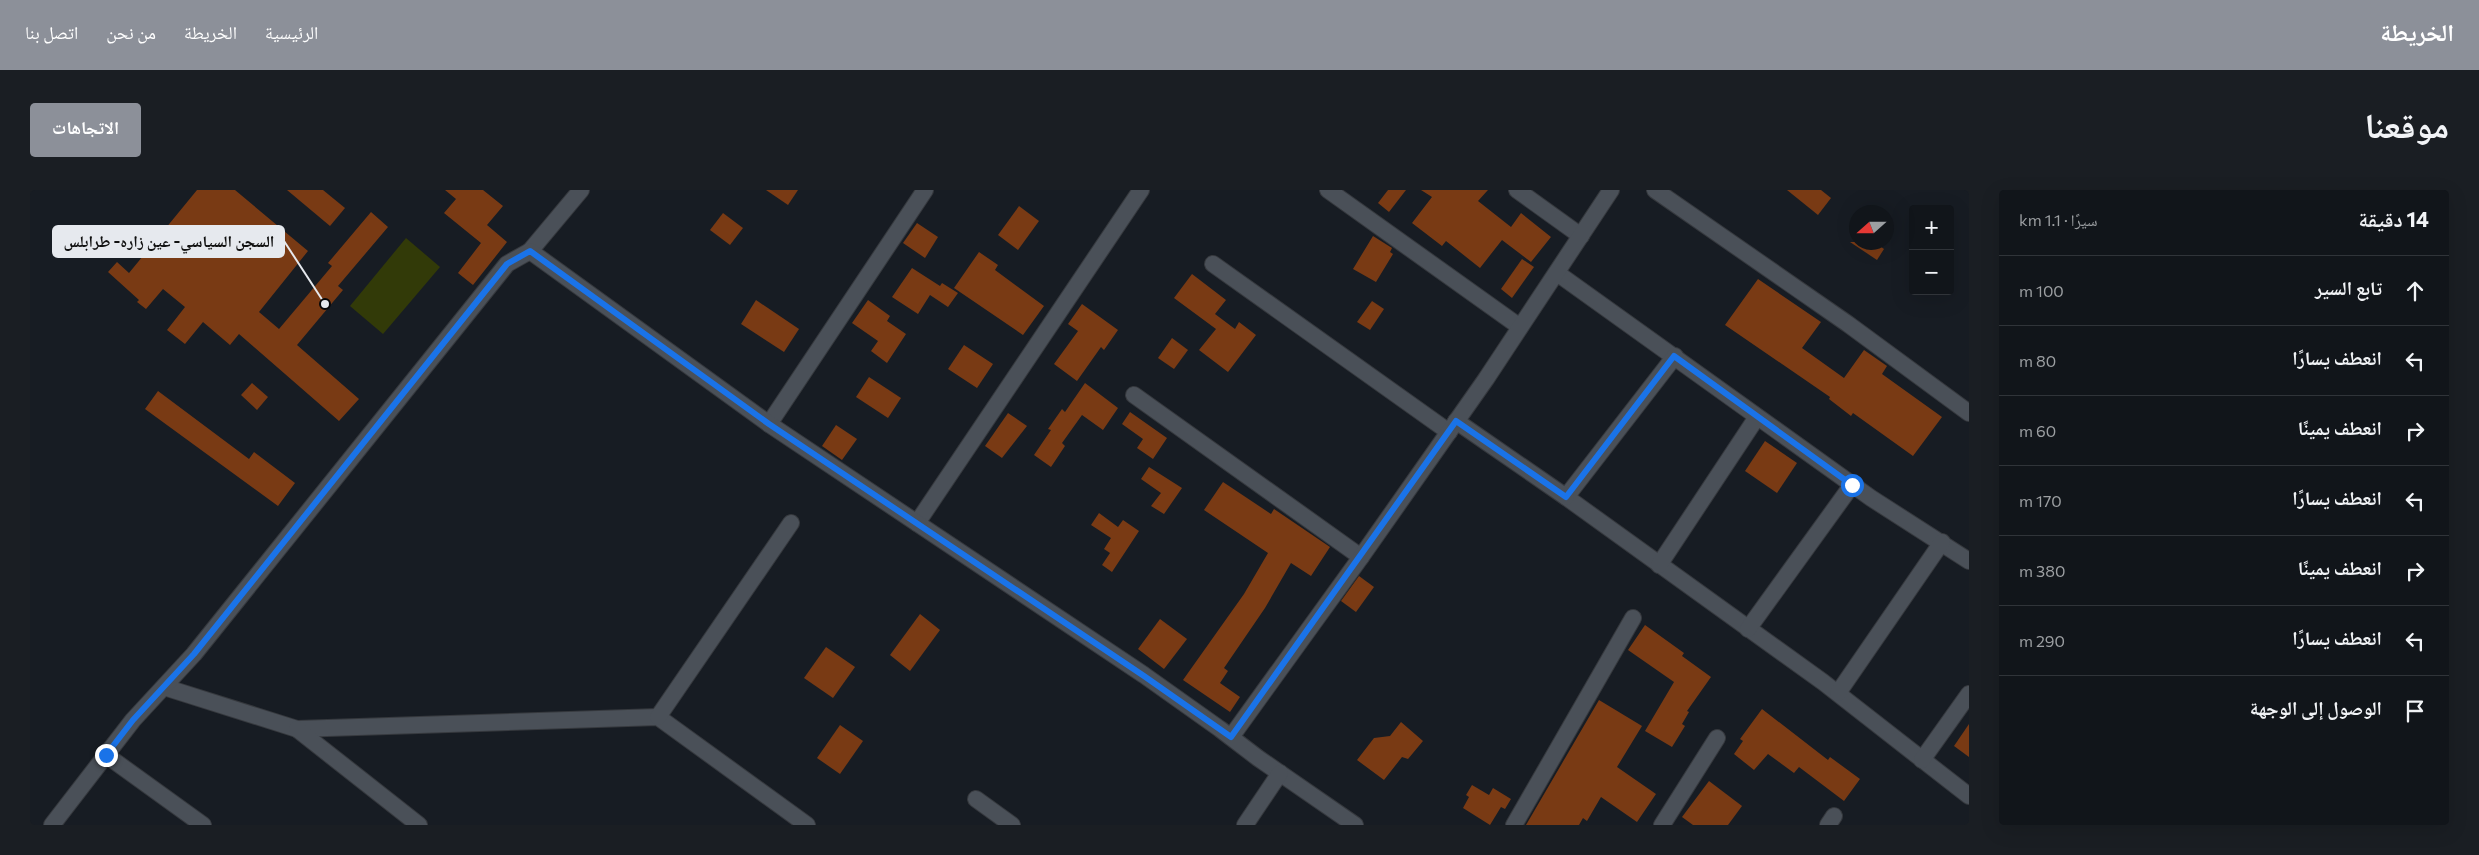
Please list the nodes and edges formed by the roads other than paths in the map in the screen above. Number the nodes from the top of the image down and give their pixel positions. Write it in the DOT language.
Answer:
graph roads {
  1 [pos="581,190"];
  2 [pos="926,190"];
  3 [pos="1141,190"];
  4 [pos="1328,190"];
  5 [pos="1517,190"];
  6 [pos="1611,190"];
  7 [pos="1655,190"];
  8 [pos="1581,236"];
  9 [pos="530,251"];
  10 [pos="1213,264"];
  11 [pos="1557,273"];
  12 [pos="1520,327"];
  13 [pos="1674,356"];
  14 [pos="1134,395"];
  15 [pos="1969,413"];
  16 [pos="1757,417"];
  17 [pos="769,424"];
  18 [pos="1452,427"];
  19 [pos="1852,485"];
  20 [pos="1566,497"];
  21 [pos="917,522"];
  22 [pos="791,523"];
  23 [pos="1942,542"];
  24 [pos="1361,557"];
  25 [pos="1969,561"];
  26 [pos="1659,565"];
  27 [pos="1633,618"];
  28 [pos="1748,629"];
  29 [pos="164,687"];
  30 [pos="1838,693"];
  31 [pos="1969,694"];
  32 [pos="658,717"];
  33 [pos="297,729"];
  34 [pos="1231,737"];
  35 [pos="1717,738"];
  36 [pos="106,755"];
  37 [pos="1922,760"];
  38 [pos="1280,773"];
  39 [pos="1969,796"];
  40 [pos="976,799"];
  41 [pos="52,825"];
  42 [pos="203,825"];
  43 [pos="420,825"];
  44 [pos="807,825"];
  45 [pos="1012,825"];
  46 [pos="1245,825"];
  47 [pos="1355,825"];
  48 [pos="1514,825"];
  49 [pos="1662,825"];
  1 -- 9 [label="street"];
  2 -- 17 [label="street"];
  3 -- 21 [label="street"];
  4 -- 12 [label="street"];
  5 -- 8 [label="street"];
  6 -- 8 [label="street"];
  7 -- 15 [label="street"];
  8 -- 11 [label="street"];
  9 -- 17 [label="street"];
  9 -- 29 [label="street"];
  10 -- 18 [label="street"];
  11 -- 12 [label="street"];
  11 -- 13 [label="street"];
  12 -- 18 [label="street"];
  13 -- 16 [label="street"];
  13 -- 20 [label="street"];
  14 -- 24 [label="street"];
  16 -- 19 [label="street"];
  16 -- 26 [label="street"];
  17 -- 21 [label="street"];
  18 -- 20 [label="street"];
  18 -- 24 [label="street"];
  19 -- 23 [label="street"];
  19 -- 28 [label="street"];
  20 -- 26 [label="street"];
  21 -- 34 [label="street"];
  22 -- 32 [label="street"];
  23 -- 25 [label="street"];
  23 -- 30 [label="street"];
  24 -- 34 [label="street"];
  26 -- 28 [label="street"];
  27 -- 48 [label="street"];
  28 -- 30 [label="street"];
  29 -- 33 [label="street"];
  29 -- 36 [label="street"];
  30 -- 37 [label="street"];
  31 -- 37 [label="street"];
  32 -- 33 [label="street"];
  32 -- 44 [label="street"];
  33 -- 43 [label="street"];
  34 -- 38 [label="street"];
  35 -- 49 [label="street"];
  36 -- 41 [label="street"];
  36 -- 42 [label="street"];
  37 -- 39 [label="street"];
  38 -- 46 [label="street"];
  38 -- 47 [label="street"];
  40 -- 45 [label="street"];
}
